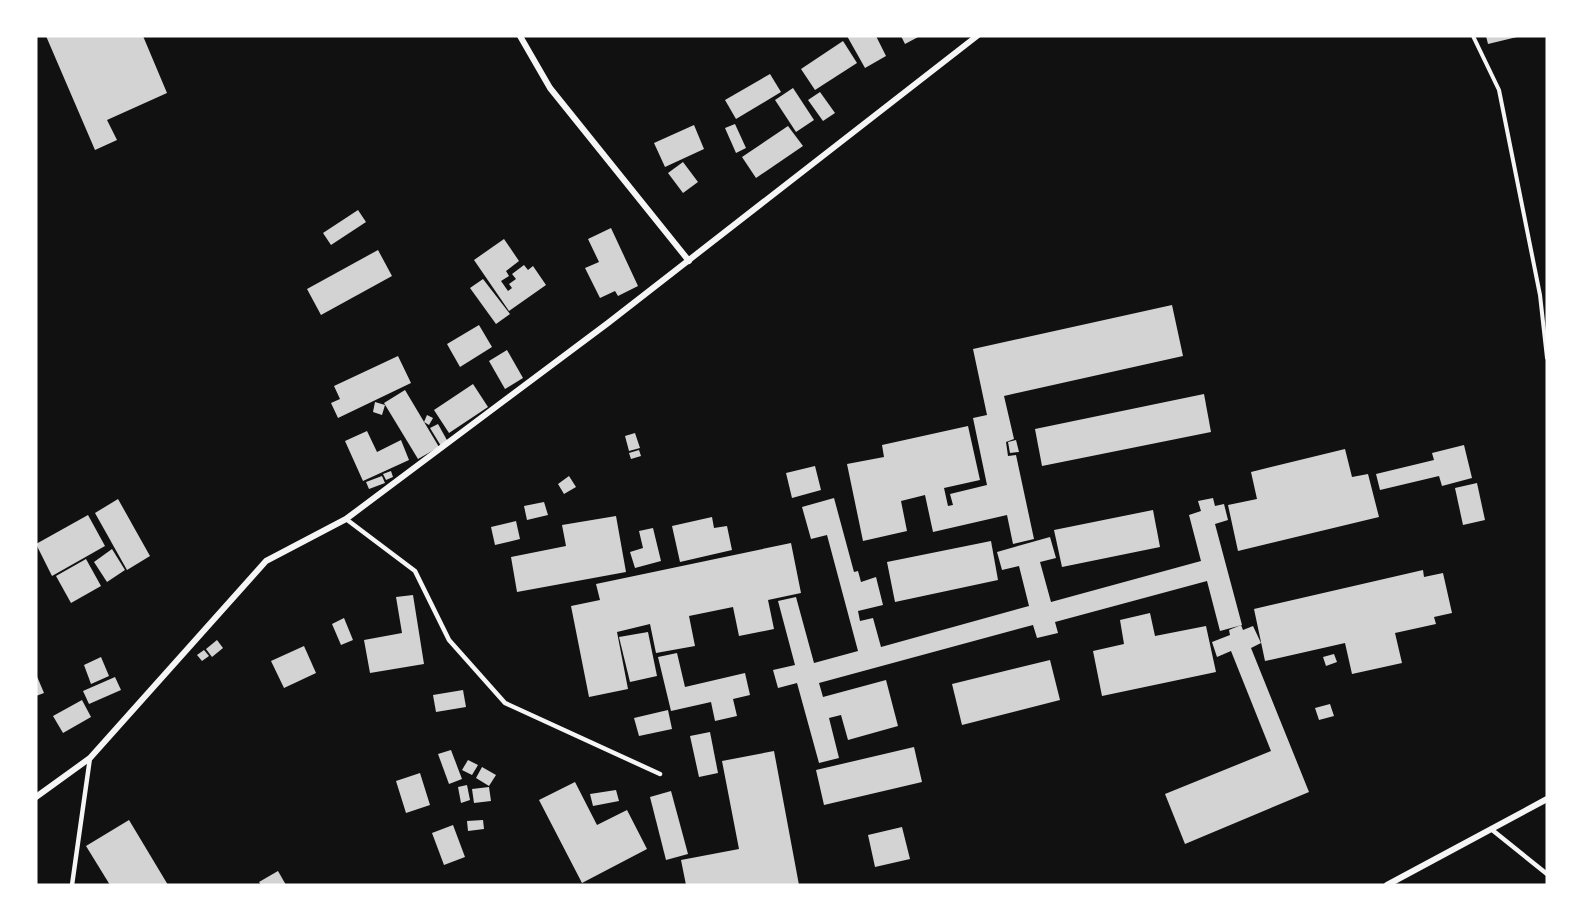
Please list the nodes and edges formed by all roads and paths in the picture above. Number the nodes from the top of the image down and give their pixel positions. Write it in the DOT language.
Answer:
graph roads {
  1 [pos="520,36"];
  2 [pos="977,36"];
  3 [pos="1473,36"];
  4 [pos="689,261"];
  5 [pos="1547,358"];
  6 [pos="346,519"];
  7 [pos="90,758"];
  8 [pos="660,774"];
  9 [pos="36,797"];
  10 [pos="1547,799"];
  11 [pos="1491,829"];
  12 [pos="1547,874"];
  13 [pos="72,885"];
  14 [pos="1387,885"];
  1 -- 4 [label="street"];
  2 -- 4 [label="street"];
  3 -- 5 [label="path"];
  4 -- 6 [label="street"];
  6 -- 7 [label="street"];
  6 -- 8 [label="lane"];
  7 -- 9 [label="street"];
  7 -- 13 [label="lane"];
  10 -- 11 [label="street"];
  11 -- 12 [label="lane"];
  11 -- 14 [label="street"];
}
